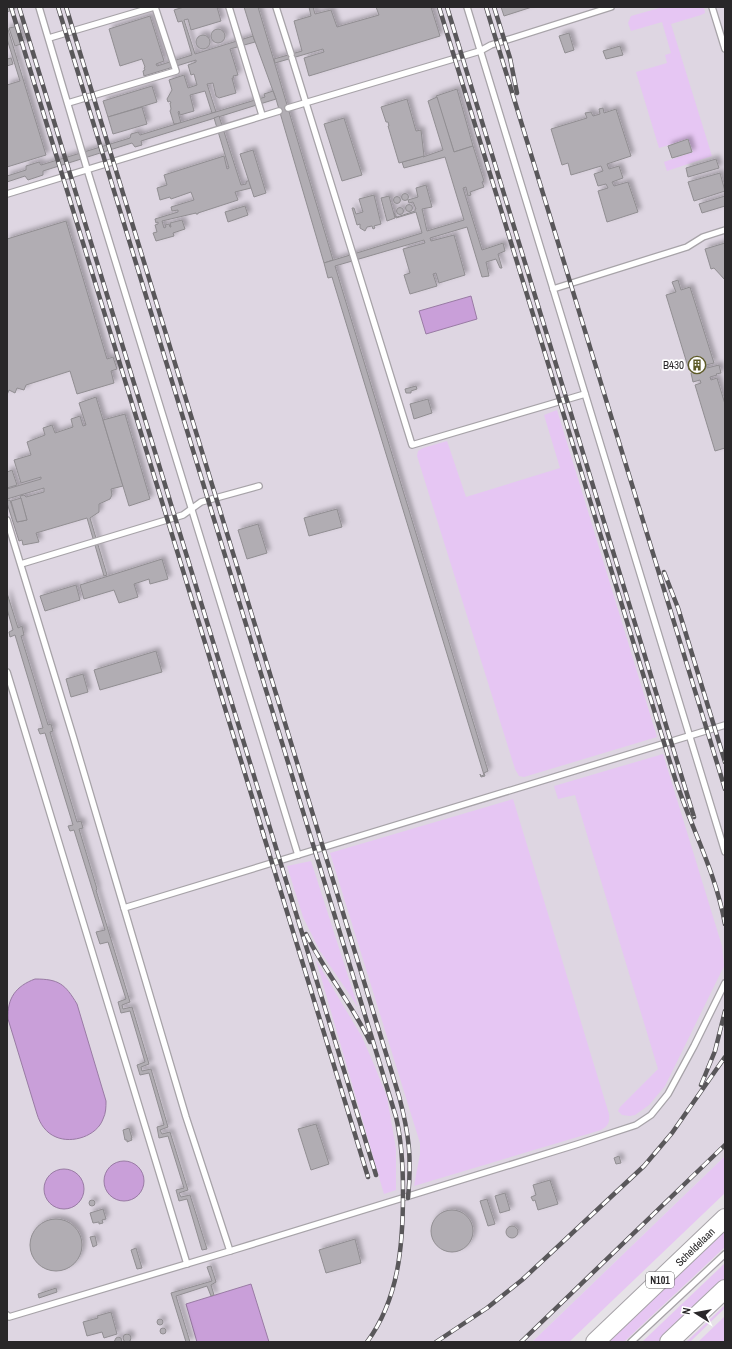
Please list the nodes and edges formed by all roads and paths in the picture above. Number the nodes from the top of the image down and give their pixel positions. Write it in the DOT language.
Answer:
graph roads {
  1 [pos="39,7"];
  2 [pos="154,7"];
  3 [pos="229,7"];
  4 [pos="276,7"];
  5 [pos="467,7"];
  6 [pos="611,7"];
  7 [pos="712,7"];
  8 [pos="49,38"];
  9 [pos="725,49"];
  10 [pos="480,51"];
  11 [pos="68,103"];
  12 [pos="306,103"];
  13 [pos="288,108"];
  14 [pos="279,111"];
  15 [pos="262,115"];
  16 [pos="87,169"];
  17 [pos="7,194"];
  18 [pos="725,230"];
  19 [pos="553,289"];
  20 [pos="585,394"];
  21 [pos="259,486"];
  22 [pos="192,509"];
  23 [pos="7,520"];
  24 [pos="20,564"];
  25 [pos="7,672"];
  26 [pos="725,725"];
  27 [pos="690,736"];
  28 [pos="725,852"];
  29 [pos="298,855"];
  30 [pos="124,908"];
  31 [pos="725,984"];
  32 [pos="725,1218"];
  33 [pos="230,1251"];
  34 [pos="725,1254"];
  35 [pos="187,1264"];
  36 [pos="725,1289"];
  37 [pos="7,1315"];
  38 [pos="595,1342"];
  39 [pos="631,1342"];
  40 [pos="669,1342"];
  1 -- 8 [label="lane"];
  2 -- 8 [label="lane"];
  2 -- 11 [label="lane"];
  3 -- 15 [label="lane"];
  4 -- 12 [label="lane"];
  5 -- 10 [label="lane"];
  6 -- 10 [label="lane"];
  7 -- 9 [label="lane"];
  8 -- 11 [label="lane"];
  10 -- 12 [label="lane"];
  10 -- 19 [label="lane"];
  11 -- 16 [label="lane"];
  12 -- 13 [label="lane"];
  12 -- 20 [label="lane"];
  14 -- 15 [label="lane"];
  15 -- 16 [label="lane"];
  16 -- 17 [label="lane"];
  16 -- 22 [label="lane"];
  18 -- 19 [label="lane"];
  19 -- 20 [label="lane"];
  20 -- 27 [label="lane"];
  21 -- 22 [label="lane"];
  22 -- 24 [label="lane"];
  22 -- 29 [label="lane"];
  23 -- 24 [label="lane"];
  24 -- 30 [label="lane"];
  25 -- 35 [label="lane"];
  26 -- 27 [label="lane"];
  27 -- 28 [label="lane"];
  27 -- 29 [label="lane"];
  29 -- 30 [label="lane"];
  30 -- 33 [label="lane"];
  31 -- 33 [label="lane"];
  32 -- 38 [label="main road, Scheldelaan / N101"];
  33 -- 35 [label="lane"];
  34 -- 39 [label="lane"];
  35 -- 37 [label="lane"];
  36 -- 40 [label="main road"];
}
